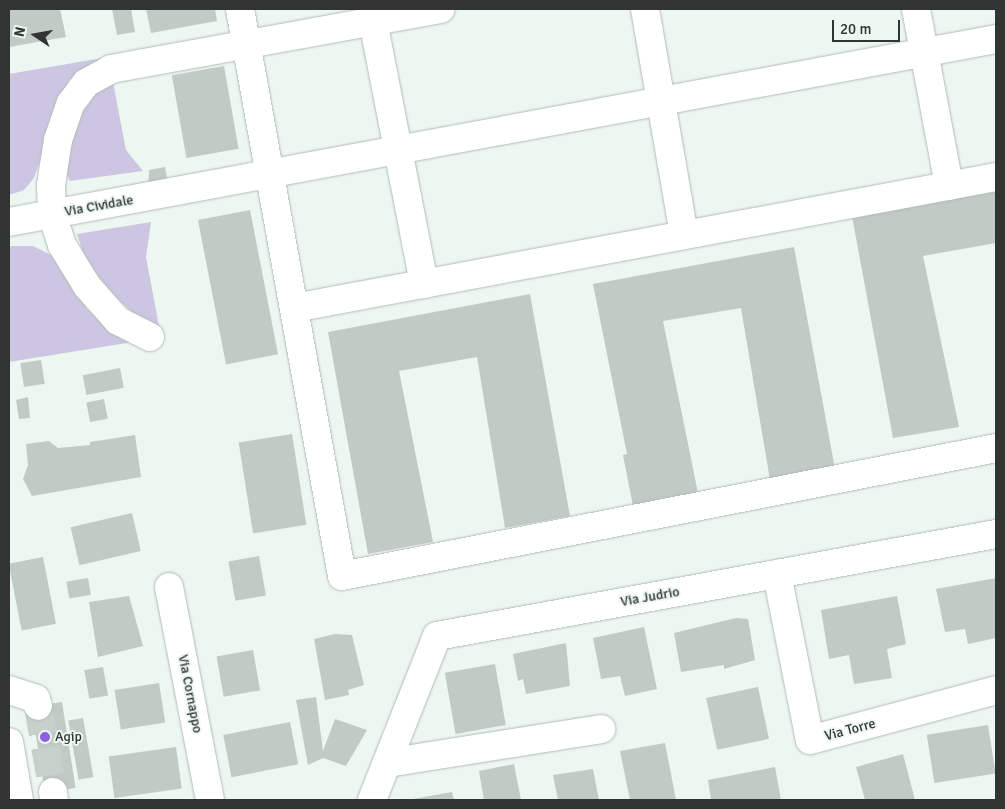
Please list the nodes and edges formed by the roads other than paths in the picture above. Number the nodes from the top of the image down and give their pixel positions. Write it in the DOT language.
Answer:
graph roads {
  1 [pos="240,9"];
  2 [pos="442,9"];
  3 [pos="645,9"];
  4 [pos="916,9"];
  5 [pos="374,21"];
  6 [pos="996,39"];
  7 [pos="246,44"];
  8 [pos="924,53"];
  9 [pos="661,102"];
  10 [pos="398,151"];
  11 [pos="270,175"];
  12 [pos="996,177"];
  13 [pos="950,186"];
  14 [pos="52,214"];
  15 [pos="9,222"];
  16 [pos="684,235"];
  17 [pos="424,284"];
  18 [pos="294,308"];
  19 [pos="150,337"];
  20 [pos="996,448"];
  21 [pos="996,534"];
  22 [pos="777,574"];
  23 [pos="169,587"];
  24 [pos="9,690"];
  25 [pos="996,690"];
  26 [pos="38,706"];
  27 [pos="601,729"];
  28 [pos="9,742"];
  29 [pos="387,763"];
  30 [pos="19,800"];
  31 [pos="210,800"];
  32 [pos="372,800"];
  1 -- 7 [label="street"];
  2 -- 5 [label="street, Via Cividale"];
  3 -- 9 [label="street"];
  4 -- 8 [label="street"];
  5 -- 7 [label="street, Via Cividale"];
  5 -- 10 [label="street"];
  6 -- 8 [label="street, Via Cividale"];
  7 -- 11 [label="street"];
  7 -- 14 [label="street, Via Cividale"];
  8 -- 9 [label="street, Via Cividale"];
  8 -- 13 [label="street"];
  9 -- 10 [label="street, Via Cividale"];
  9 -- 16 [label="street"];
  10 -- 11 [label="street, Via Cividale"];
  10 -- 17 [label="street"];
  11 -- 14 [label="street, Via Cividale"];
  11 -- 18 [label="street"];
  12 -- 13 [label="street"];
  13 -- 16 [label="street"];
  14 -- 15 [label="street, Via Cividale"];
  14 -- 19 [label="street, Via Cividale"];
  16 -- 17 [label="street"];
  17 -- 18 [label="street"];
  18 -- 20 [label="street"];
  21 -- 22 [label="street, Via Judrio"];
  22 -- 25 [label="street, Via Torre"];
  22 -- 29 [label="street, Via Judrio"];
  23 -- 31 [label="street, Via Cornappo"];
  24 -- 26 [label="street"];
  27 -- 29 [label="street"];
  28 -- 30 [label="street"];
  29 -- 32 [label="street, Via Judrio"];
}
